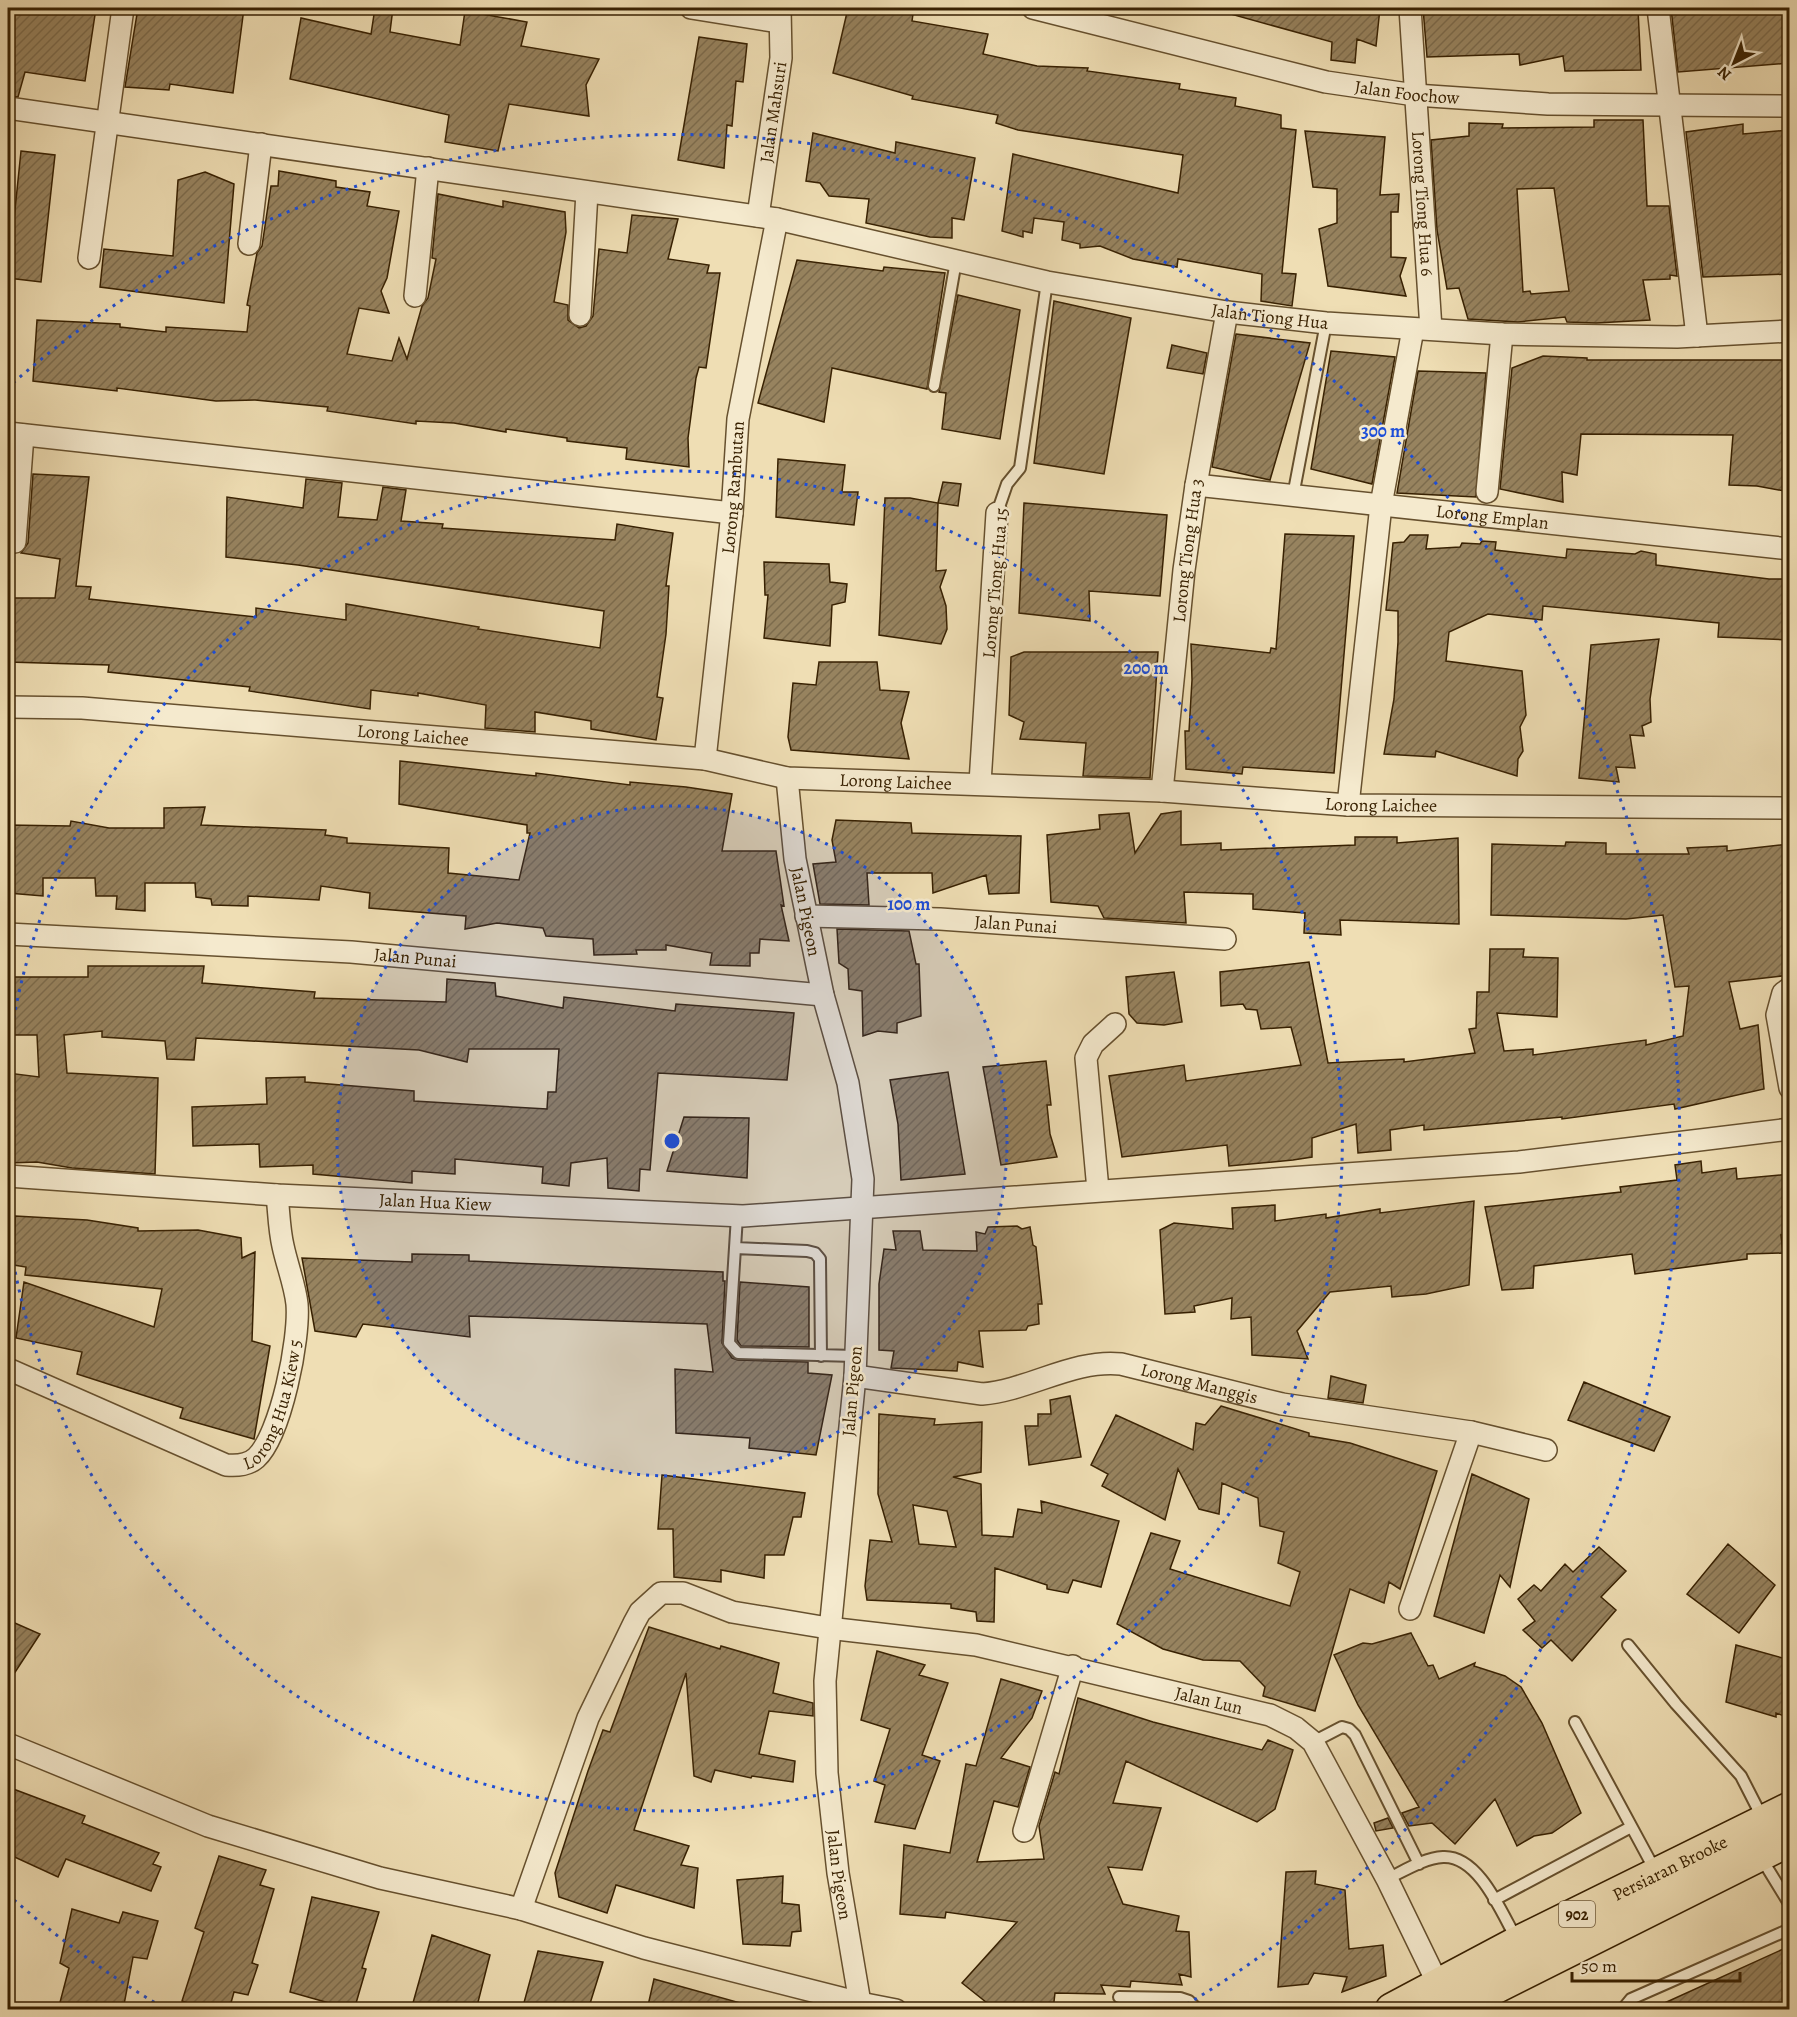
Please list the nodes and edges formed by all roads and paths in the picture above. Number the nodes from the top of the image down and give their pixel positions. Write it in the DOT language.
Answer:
graph roads {
  1 [pos="123,8"];
  2 [pos="691,8"];
  3 [pos="1033,8"];
  4 [pos="1410,8"];
  5 [pos="1658,8"];
  6 [pos="716,10"];
  7 [pos="780,15"];
  8 [pos="1415,95"];
  9 [pos="1670,106"];
  10 [pos="1790,106"];
  11 [pos="8,108"];
  12 [pos="108,122"];
  13 [pos="261,144"];
  14 [pos="428,168"];
  15 [pos="587,192"];
  16 [pos="768,218"];
  17 [pos="249,244"];
  18 [pos="89,258"];
  19 [pos="956,261"];
  20 [pos="1047,282"];
  21 [pos="415,296"];
  22 [pos="1227,312"];
  23 [pos="580,315"];
  24 [pos="1326,323"];
  25 [pos="1422,329"];
  26 [pos="1790,331"];
  27 [pos="1502,334"];
  28 [pos="1697,336"];
  29 [pos="934,386"];
  30 [pos="15,434"];
  31 [pos="1196,485"];
  32 [pos="1487,492"];
  33 [pos="1293,496"];
  34 [pos="1381,505"];
  35 [pos="732,513"];
  36 [pos="997,513"];
  37 [pos="15,542"];
  38 [pos="1790,549"];
  39 [pos="8,706"];
  40 [pos="705,759"];
  41 [pos="786,778"];
  42 [pos="980,783"];
  43 [pos="1162,791"];
  44 [pos="1348,805"];
  45 [pos="1790,808"];
  46 [pos="806,916"];
  47 [pos="8,933"];
  48 [pos="1225,939"];
  49 [pos="1790,988"];
  50 [pos="823,995"];
  51 [pos="1115,1024"];
  52 [pos="1790,1089"];
  53 [pos="1790,1129"];
  54 [pos="8,1176"];
  55 [pos="1098,1190"];
  56 [pos="277,1195"];
  57 [pos="862,1207"];
  58 [pos="737,1216"];
  59 [pos="735,1248"];
  60 [pos="821,1356"];
  61 [pos="855,1366"];
  62 [pos="8,1369"];
  63 [pos="1471,1432"];
  64 [pos="1546,1450"];
  65 [pos="1410,1609"];
  66 [pos="828,1628"];
  67 [pos="1628,1645"];
  68 [pos="1073,1666"];
  69 [pos="1575,1722"];
  70 [pos="1313,1742"];
  71 [pos="8,1744"];
  72 [pos="1781,1823"];
  73 [pos="1631,1827"];
  74 [pos="1024,1831"];
  75 [pos="1759,1854"];
  76 [pos="1419,1864"];
  77 [pos="1658,1875"];
  78 [pos="1387,1880"];
  79 [pos="1494,1900"];
  80 [pos="1790,1905"];
  81 [pos="521,1909"];
  82 [pos="1790,1929"];
  83 [pos="1518,1943"];
  84 [pos="1119,1997"];
  85 [pos="1444,1998"];
  86 [pos="859,2006"];
  87 [pos="1620,2009"];
  88 [pos="897,2010"];
  89 [pos="1198,2010"];
  90 [pos="1392,2010"];
  1 -- 12 [label="street"];
  2 -- 6 [label="street"];
  3 -- 8 [label="street, Jalan Foochow"];
  4 -- 8 [label="street, Lorong Tiong Hua 6"];
  5 -- 9 [label="street"];
  6 -- 7 [label="street"];
  7 -- 16 [label="street, Jalan Mahsuri"];
  8 -- 9 [label="street, Jalan Foochow"];
  8 -- 25 [label="street, Lorong Tiong Hua 6"];
  9 -- 10 [label="street, Jalan Foochow"];
  9 -- 28 [label="street"];
  11 -- 12 [label="street, Jalan Tiong Hua"];
  12 -- 13 [label="street, Jalan Tiong Hua"];
  12 -- 18 [label="street"];
  13 -- 14 [label="street, Jalan Tiong Hua"];
  13 -- 17 [label="street"];
  14 -- 15 [label="street, Jalan Tiong Hua"];
  14 -- 21 [label="street"];
  15 -- 16 [label="street, Jalan Tiong Hua"];
  15 -- 23 [label="street"];
  16 -- 19 [label="street, Jalan Tiong Hua"];
  16 -- 35 [label="street, Lorong Rambutan"];
  19 -- 20 [label="street, Jalan Tiong Hua"];
  19 -- 29 [label="lane"];
  20 -- 22 [label="street, Jalan Tiong Hua"];
  20 -- 36 [label="lane, Lorong Tiong Hua 15"];
  22 -- 24 [label="street, Jalan Tiong Hua"];
  22 -- 31 [label="street, Lorong Tiong Hua 3"];
  24 -- 25 [label="street, Jalan Tiong Hua"];
  24 -- 33 [label="lane"];
  25 -- 27 [label="street, Jalan Tiong Hua"];
  25 -- 34 [label="street, Lorong Tiong Hua 6"];
  26 -- 28 [label="street, Jalan Tiong Hua"];
  27 -- 28 [label="street, Jalan Tiong Hua"];
  27 -- 32 [label="street"];
  30 -- 35 [label="street"];
  30 -- 37 [label="street"];
  31 -- 33 [label="street, Lorong Emplan"];
  31 -- 43 [label="street, Lorong Tiong Hua 3"];
  33 -- 34 [label="street, Lorong Emplan"];
  34 -- 38 [label="street, Lorong Emplan"];
  34 -- 44 [label="street, Lorong Tiong Hua 6"];
  35 -- 40 [label="street, Lorong Rambutan"];
  36 -- 42 [label="street, Lorong Tiong Hua 15"];
  39 -- 40 [label="street, Lorong Laichee"];
  40 -- 41 [label="street, Lorong Laichee"];
  41 -- 42 [label="street, Lorong Laichee"];
  41 -- 46 [label="street, Jalan Pigeon"];
  42 -- 43 [label="street, Lorong Laichee"];
  43 -- 44 [label="street, Lorong Laichee"];
  44 -- 45 [label="street, Lorong Laichee"];
  46 -- 48 [label="street, Jalan Punai"];
  46 -- 50 [label="street, Jalan Pigeon"];
  47 -- 50 [label="street, Jalan Punai"];
  49 -- 52 [label="street"];
  50 -- 57 [label="street, Jalan Pigeon"];
  51 -- 55 [label="street"];
  53 -- 55 [label="street, Jalan Hua Kiew"];
  54 -- 56 [label="street, Jalan Hua Kiew"];
  55 -- 57 [label="street, Jalan Hua Kiew"];
  56 -- 58 [label="street, Jalan Hua Kiew"];
  56 -- 62 [label="street, Lorong Hua Kiew 5"];
  57 -- 58 [label="street, Jalan Hua Kiew"];
  57 -- 61 [label="street, Jalan Pigeon"];
  58 -- 59 [label="lane"];
  59 -- 60 [label="lane"];
  59 -- 60 [label="lane"];
  60 -- 61 [label="lane"];
  61 -- 63 [label="street, Lorong Manggis"];
  61 -- 66 [label="street, Jalan Pigeon"];
  63 -- 64 [label="street, Lorong Manggis"];
  63 -- 65 [label="street"];
  66 -- 68 [label="street, Jalan Lun"];
  66 -- 81 [label="street, Jalan Lun"];
  66 -- 86 [label="street, Jalan Pigeon"];
  67 -- 72 [label="lane"];
  68 -- 70 [label="street, Jalan Lun"];
  68 -- 74 [label="street"];
  69 -- 73 [label="lane"];
  70 -- 76 [label="lane"];
  70 -- 78 [label="street, Jalan Lun"];
  71 -- 81 [label="street"];
  72 -- 75 [label="main road, Persiaran Brooke / 902"];
  72 -- 77 [label="main road, Persiaran Brooke / 902"];
  73 -- 77 [label="lane"];
  73 -- 79 [label="lane"];
  75 -- 80 [label="lane"];
  75 -- 85 [label="main road, Persiaran Brooke / 902"];
  76 -- 78 [label="lane"];
  76 -- 79 [label="lane"];
  77 -- 83 [label="main road, Persiaran Brooke / 902"];
  78 -- 85 [label="street, Jalan Lun"];
  79 -- 83 [label="lane"];
  81 -- 86 [label="street"];
  82 -- 87 [label="lane"];
  83 -- 85 [label="main road, Persiaran Brooke / 902"];
  84 -- 89 [label="lane"];
  85 -- 90 [label="main road, Persiaran Brooke / 902"];
  86 -- 88 [label="street"];
}
